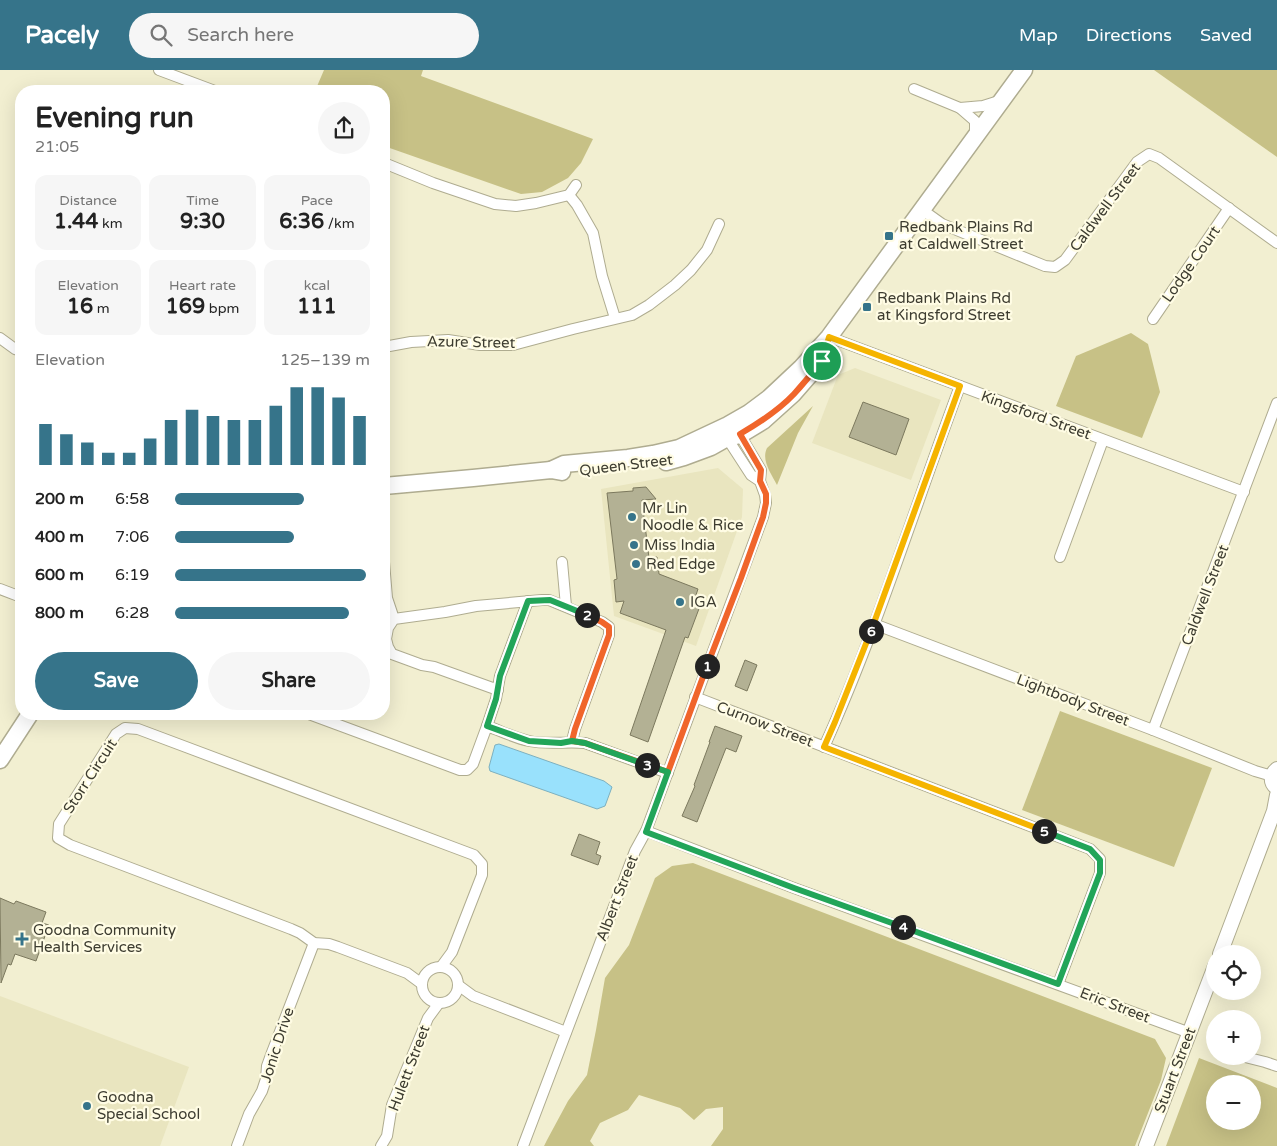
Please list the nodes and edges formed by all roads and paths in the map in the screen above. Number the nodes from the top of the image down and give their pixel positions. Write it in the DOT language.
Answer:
graph roads {
  1 [pos="158,70"];
  2 [pos="1024,70"];
  3 [pos="199,85"];
  4 [pos="914,89"];
  5 [pos="1003,99"];
  6 [pos="960,108"];
  7 [pos="975,137"];
  8 [pos="390,166"];
  9 [pos="576,184"];
  10 [pos="569,195"];
  11 [pos="1229,208"];
  12 [pos="921,210"];
  13 [pos="719,224"];
  14 [pos="1277,243"];
  15 [pos="615,318"];
  16 [pos="1153,319"];
  17 [pos="829,337"];
  18 [pos="0,338"];
  19 [pos="390,346"];
  20 [pos="15,349"];
  21 [pos="960,386"];
  22 [pos="1277,403"];
  23 [pos="731,433"];
  24 [pos="1103,440"];
  25 [pos="390,485"];
  26 [pos="1244,492"];
  27 [pos="1060,557"];
  28 [pos="562,562"];
  29 [pos="0,589"];
  30 [pos="15,595"];
  31 [pos="528,601"];
  32 [pos="566,606"];
  33 [pos="390,607"];
  34 [pos="394,619"];
  35 [pos="874,624"];
  36 [pos="390,625"];
  37 [pos="390,650"];
  38 [pos="498,690"];
  39 [pos="695,697"];
  40 [pos="26,720"];
  41 [pos="325,720"];
  42 [pos="487,726"];
  43 [pos="1153,730"];
  44 [pos="572,741"];
  45 [pos="824,747"];
  46 [pos="0,760"];
  47 [pos="668,772"];
  48 [pos="1275,778"];
  49 [pos="1277,795"];
  50 [pos="646,832"];
  51 [pos="314,943"];
  52 [pos="1223,945"];
  53 [pos="452,952"];
  54 [pos="441,967"];
  55 [pos="452,971"];
  56 [pos="407,973"];
  57 [pos="426,974"];
  58 [pos="422,984"];
  59 [pos="1058,984"];
  60 [pos="458,986"];
  61 [pos="1206,990"];
  62 [pos="454,996"];
  63 [pos="473,996"];
  64 [pos="429,999"];
  65 [pos="440,1003"];
  66 [pos="428,1018"];
  67 [pos="566,1032"];
  68 [pos="1190,1033"];
  69 [pos="1261,1061"];
  70 [pos="1277,1066"];
  71 [pos="237,1146"];
  72 [pos="381,1146"];
  73 [pos="523,1146"];
  74 [pos="1146,1146"];
  1 -- 3 [label="street"];
  2 -- 5 [label="main road, Queen Street"];
  4 -- 6 [label="street"];
  5 -- 6 [label="street"];
  5 -- 7 [label="main road, Queen Street"];
  6 -- 7 [label="street"];
  7 -- 12 [label="main road, Queen Street"];
  8 -- 10 [label="street"];
  9 -- 10 [label="street"];
  10 -- 15 [label="street"];
  11 -- 12 [label="street, Caldwell Street"];
  11 -- 14 [label="street, Caldwell Street"];
  11 -- 16 [label="street, Lodge Court"];
  12 -- 17 [label="main road, Queen Street"];
  13 -- 15 [label="street, Azure Street"];
  15 -- 19 [label="street, Azure Street"];
  17 -- 21 [label="street, Kingsford Street"];
  17 -- 23 [label="main road, Queen Street"];
  18 -- 20 [label="street"];
  21 -- 24 [label="street, Kingsford Street"];
  21 -- 35 [label="street"];
  22 -- 26 [label="street, Caldwell Street"];
  23 -- 25 [label="main road, Queen Street"];
  23 -- 39 [label="street, Albert Street"];
  24 -- 26 [label="street, Kingsford Street"];
  24 -- 27 [label="street"];
  26 -- 43 [label="street, Caldwell Street"];
  28 -- 32 [label="street"];
  29 -- 30 [label="street"];
  31 -- 32 [label="street"];
  31 -- 34 [label="street"];
  31 -- 38 [label="street"];
  32 -- 44 [label="street"];
  33 -- 34 [label="street"];
  34 -- 36 [label="street"];
  35 -- 43 [label="street, Lightbody Street"];
  35 -- 45 [label="street"];
  37 -- 38 [label="street"];
  38 -- 42 [label="street"];
  39 -- 45 [label="street, Curnow Street"];
  39 -- 47 [label="street, Albert Street"];
  40 -- 46 [label="main road"];
  41 -- 42 [label="street"];
  42 -- 44 [label="street"];
  43 -- 48 [label="street, Lightbody Street"];
  44 -- 47 [label="street"];
  45 -- 59 [label="street, Curnow Street"];
  47 -- 50 [label="street, Albert Street"];
  49 -- 52 [label="street"];
  50 -- 59 [label="street, Eric Street"];
  50 -- 67 [label="street, Albert Street"];
  51 -- 53 [label="street, Storr Circuit"];
  51 -- 56 [label="street, Storr Circuit"];
  51 -- 71 [label="street, Jonic Drive"];
  53 -- 54 [label="street"];
  53 -- 55 [label="street"];
  54 -- 55 [label="street"];
  54 -- 57 [label="street"];
  55 -- 60 [label="street"];
  56 -- 57 [label="street"];
  56 -- 58 [label="street"];
  57 -- 58 [label="street"];
  58 -- 64 [label="street"];
  59 -- 68 [label="street, Eric Street"];
  60 -- 62 [label="street"];
  60 -- 63 [label="street"];
  61 -- 68 [label="street, Stuart Street"];
  62 -- 63 [label="street"];
  62 -- 65 [label="street"];
  63 -- 67 [label="street"];
  64 -- 65 [label="street"];
  64 -- 66 [label="street"];
  65 -- 66 [label="street"];
  66 -- 72 [label="street, Hulett Street"];
  67 -- 73 [label="street, Albert Street"];
  68 -- 74 [label="street, Stuart Street"];
  69 -- 70 [label="street"];
}
